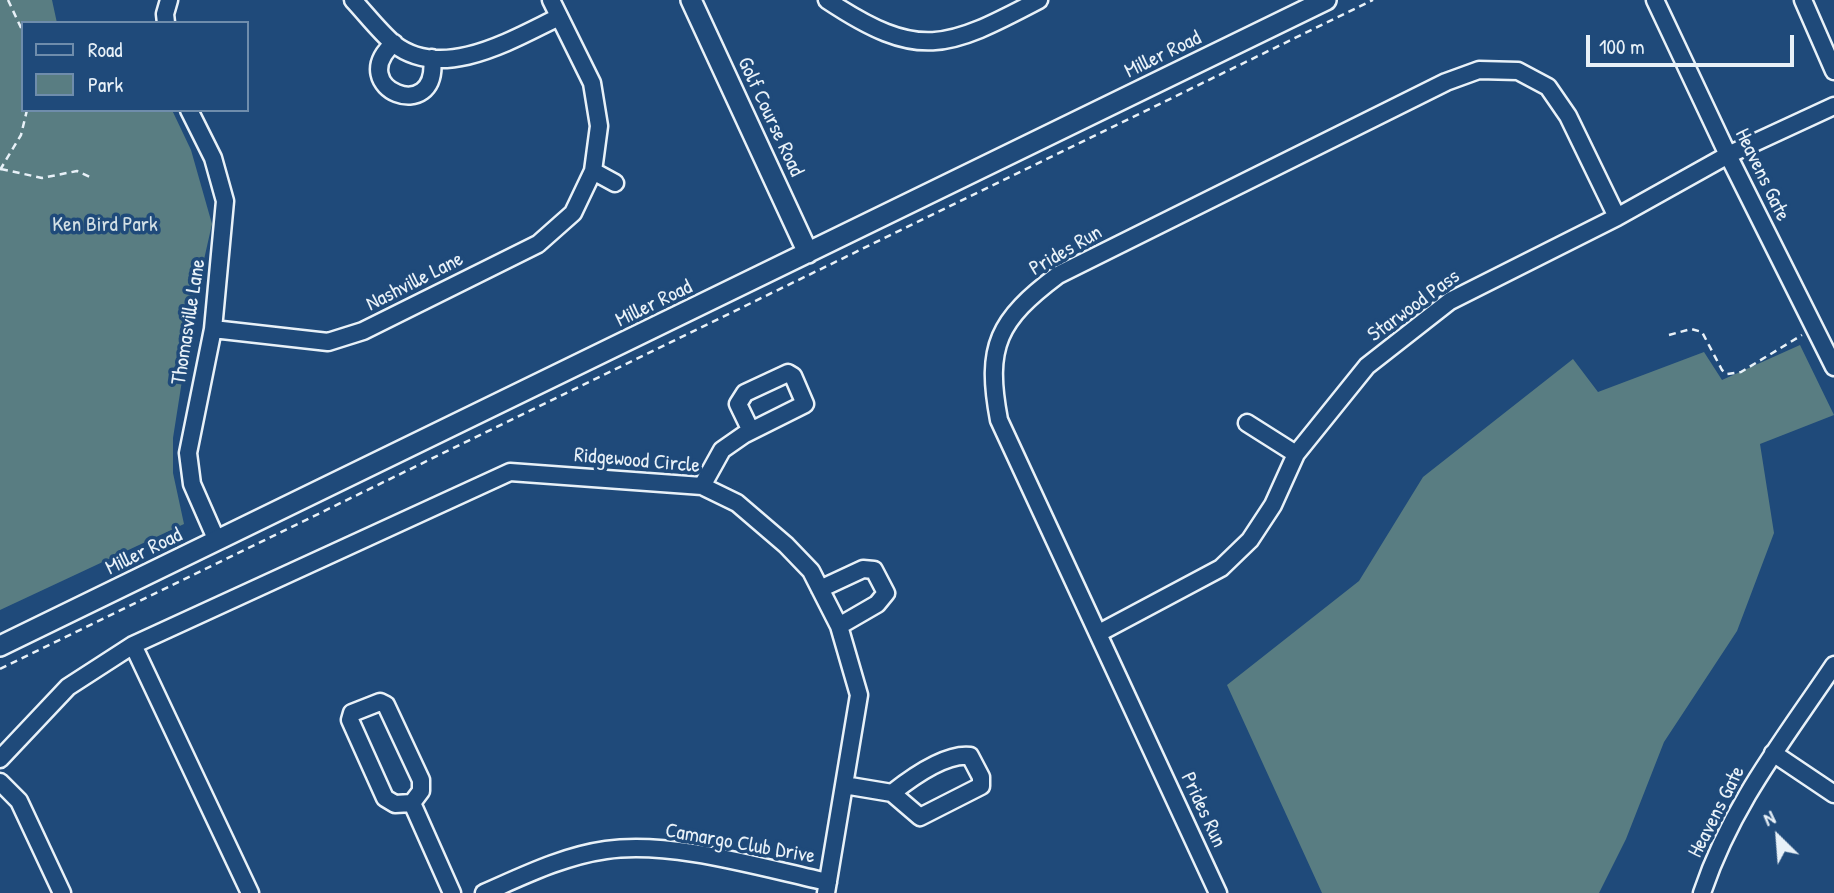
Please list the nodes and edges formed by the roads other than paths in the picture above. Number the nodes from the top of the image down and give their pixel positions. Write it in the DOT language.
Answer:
graph roads {
  1 [pos="169,0"];
  2 [pos="353,0"];
  3 [pos="551,0"];
  4 [pos="691,0"];
  5 [pos="827,0"];
  6 [pos="1038,0"];
  7 [pos="1326,0"];
  8 [pos="1655,0"];
  9 [pos="1803,0"];
  10 [pos="559,17"];
  11 [pos="166,21"];
  12 [pos="394,43"];
  13 [pos="432,58"];
  14 [pos="1834,71"];
  15 [pos="1834,106"];
  16 [pos="190,112"];
  17 [pos="1728,155"];
  18 [pos="593,171"];
  19 [pos="615,183"];
  20 [pos="1617,217"];
  21 [pos="808,253"];
  22 [pos="213,329"];
  23 [pos="1834,367"];
  24 [pos="1247,423"];
  25 [pos="751,431"];
  26 [pos="1296,454"];
  27 [pos="702,486"];
  28 [pos="218,541"];
  29 [pos="820,589"];
  30 [pos="839,626"];
  31 [pos="1098,633"];
  32 [pos="133,645"];
  33 [pos="0,646"];
  34 [pos="1834,665"];
  35 [pos="1773,753"];
  36 [pos="0,759"];
  37 [pos="0,782"];
  38 [pos="844,785"];
  39 [pos="892,793"];
  40 [pos="1834,794"];
  41 [pos="412,803"];
  42 [pos="827,887"];
  43 [pos="62,893"];
  44 [pos="250,893"];
  45 [pos="452,893"];
  46 [pos="484,893"];
  47 [pos="1218,893"];
  48 [pos="1702,893"];
  1 -- 11 [label="street"];
  2 -- 12 [label="street"];
  3 -- 10 [label="street, Nashville Lane"];
  4 -- 21 [label="street, Golf Course Road"];
  5 -- 6 [label="street"];
  7 -- 21 [label="street, Miller Road"];
  8 -- 17 [label="street, Heavens Gate"];
  9 -- 14 [label="street"];
  10 -- 13 [label="street"];
  10 -- 18 [label="street, Nashville Lane"];
  12 -- 13 [label="street"];
  12 -- 13 [label="street"];
  15 -- 17 [label="street, Starwood Pass"];
  16 -- 22 [label="street, Thomasville Lane"];
  17 -- 20 [label="street, Starwood Pass"];
  17 -- 23 [label="street, Heavens Gate"];
  18 -- 19 [label="street"];
  18 -- 22 [label="street, Nashville Lane"];
  20 -- 26 [label="street, Starwood Pass"];
  20 -- 31 [label="street, Prides Run"];
  21 -- 28 [label="street, Miller Road"];
  22 -- 28 [label="street, Thomasville Lane"];
  24 -- 26 [label="street"];
  25 -- 27 [label="street"];
  26 -- 31 [label="street, Starwood Pass"];
  27 -- 29 [label="street, Ridgewood Circle"];
  27 -- 32 [label="street, Ridgewood Circle"];
  28 -- 33 [label="street, Miller Road"];
  29 -- 30 [label="street, Ridgewood Circle"];
  29 -- 30 [label="street"];
  30 -- 38 [label="street, Ridgewood Circle"];
  31 -- 47 [label="street, Prides Run"];
  32 -- 36 [label="street, Ridgewood Circle"];
  32 -- 44 [label="street"];
  34 -- 35 [label="street, Heavens Gate"];
  35 -- 40 [label="street, Heavens Gate"];
  35 -- 48 [label="street, Heavens Gate"];
  37 -- 43 [label="street"];
  38 -- 39 [label="street"];
  38 -- 42 [label="street, Ridgewood Circle"];
  39 -- 39 [label="street"];
  41 -- 41 [label="street"];
  41 -- 45 [label="street"];
  42 -- 46 [label="street, Camargo Club Drive"];
}
